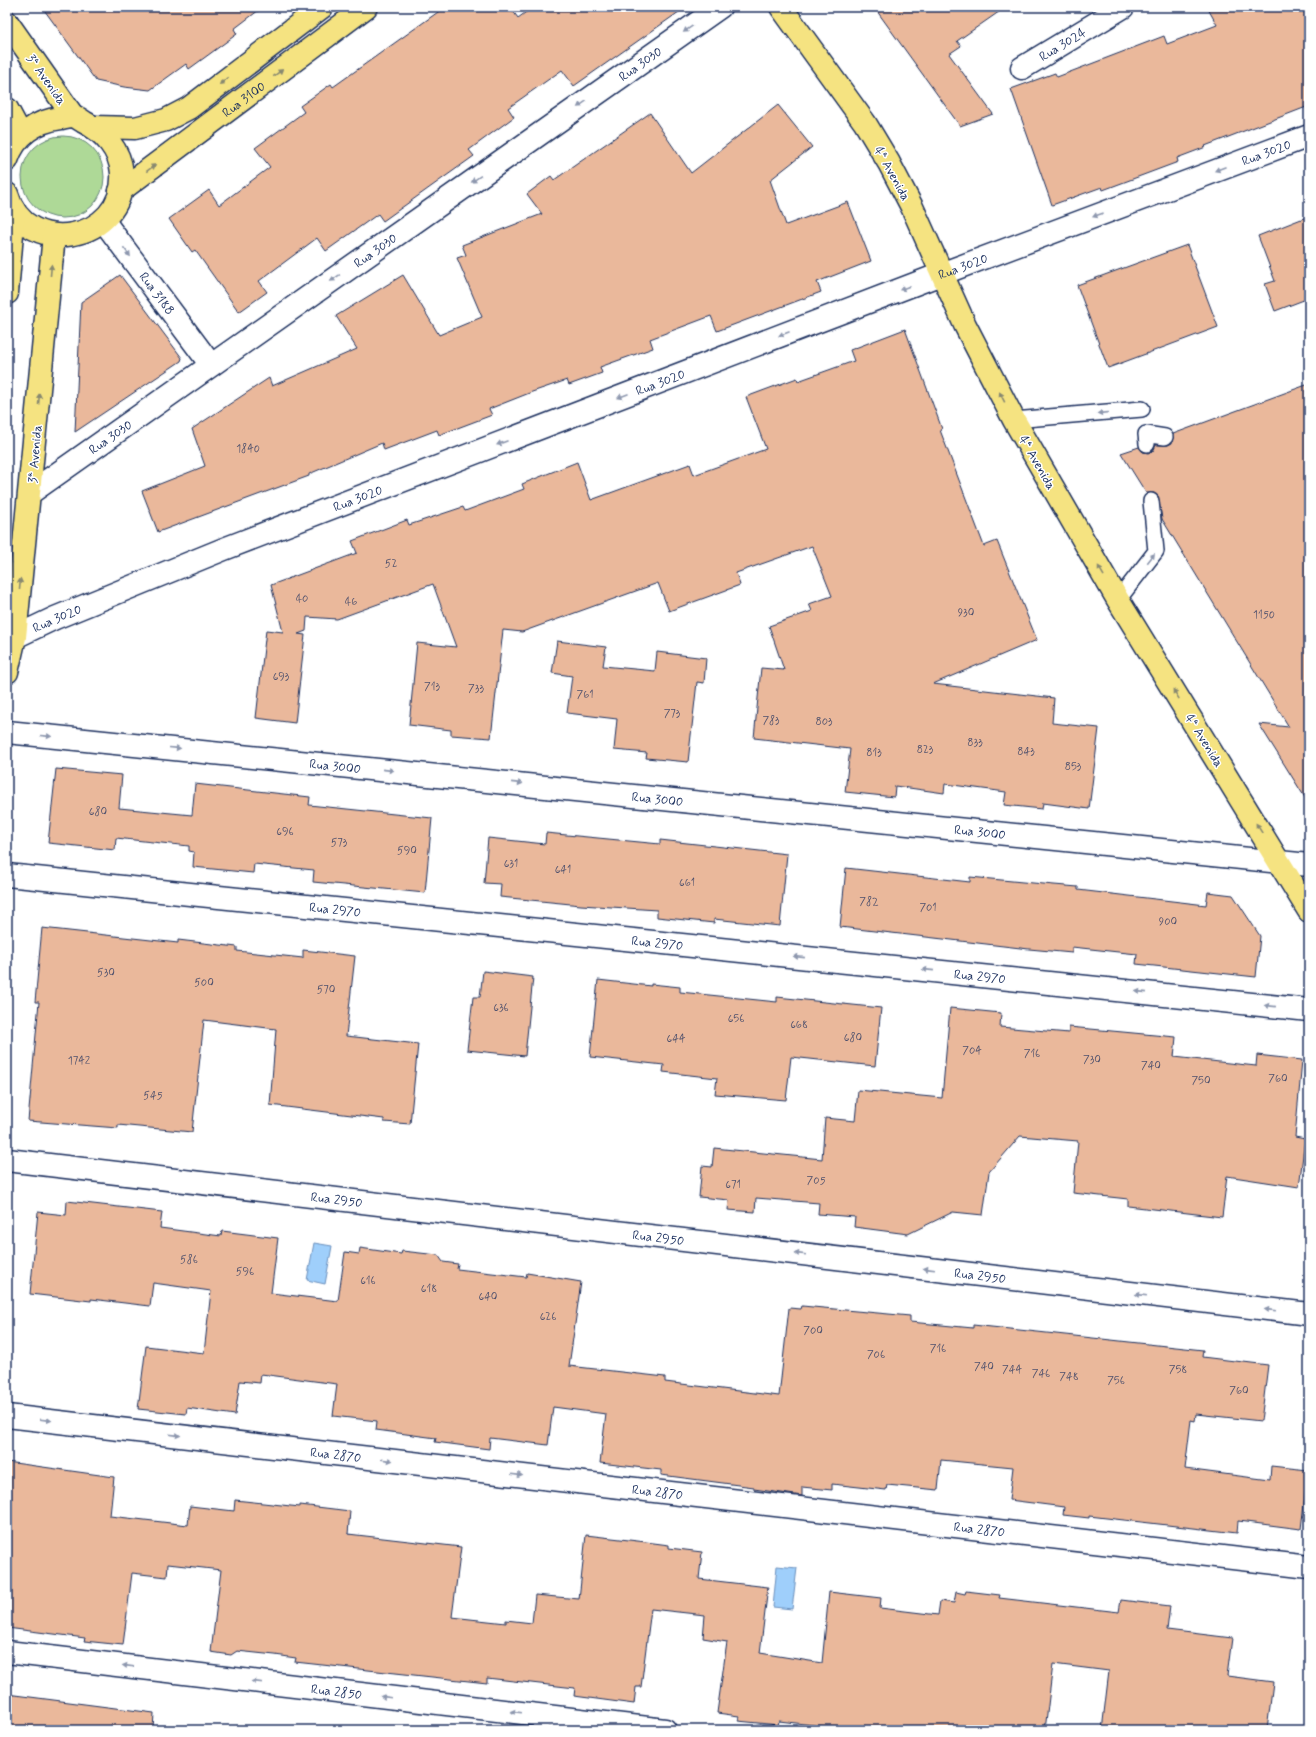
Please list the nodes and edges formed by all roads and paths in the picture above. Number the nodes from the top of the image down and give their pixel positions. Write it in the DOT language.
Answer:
graph roads {
  1 [pos="322,7"];
  2 [pos="366,7"];
  3 [pos="720,7"];
  4 [pos="781,7"];
  5 [pos="1123,7"];
  6 [pos="7,22"];
  7 [pos="1022,68"];
  8 [pos="7,109"];
  9 [pos="73,116"];
  10 [pos="94,127"];
  11 [pos="21,135"];
  12 [pos="1309,136"];
  13 [pos="7,160"];
  14 [pos="120,191"];
  15 [pos="11,202"];
  16 [pos="103,220"];
  17 [pos="54,235"];
  18 [pos="941,274"];
  19 [pos="7,293"];
  20 [pos="211,365"];
  21 [pos="1142,409"];
  22 [pos="1014,420"];
  23 [pos="1165,437"];
  24 [pos="1147,444"];
  25 [pos="30,493"];
  26 [pos="1151,501"];
  27 [pos="1118,600"];
  28 [pos="15,637"];
  29 [pos="7,672"];
  30 [pos="7,732"];
  31 [pos="1279,861"];
  32 [pos="1309,864"];
  33 [pos="7,875"];
  34 [pos="1309,911"];
  35 [pos="1309,1010"];
  36 [pos="7,1160"];
  37 [pos="1309,1314"];
  38 [pos="7,1416"];
  39 [pos="1309,1567"];
  40 [pos="7,1652"];
  41 [pos="541,1723"];
  42 [pos="666,1730"];
  1 -- 10 [label="main road, Rua 3100, one-way"];
  14 -- 2 [label="main road, Rua 3100, one-way"];
  3 -- 20 [label="street, Rua 3030, one-way"];
  4 -- 18 [label="main road, 4ª Avenida"];
  5 -- 7 [label="street, Rua 3024"];
  6 -- 9 [label="main road, 3ª Avenida"];
  8 -- 11 [label="main road"];
  9 -- 10 [label="main road"];
  9 -- 11 [label="main road"];
  10 -- 14 [label="main road"];
  11 -- 13 [label="main road"];
  12 -- 18 [label="street, Rua 3020, one-way"];
  14 -- 16 [label="main road"];
  15 -- 17 [label="main road"];
  15 -- 19 [label="main road"];
  16 -- 17 [label="main road"];
  16 -- 20 [label="street, Rua 3188, one-way"];
  25 -- 17 [label="main road, 3ª Avenida, one-way"];
  22 -- 18 [label="main road, 4ª Avenida, one-way"];
  18 -- 28 [label="street, Rua 3020, one-way"];
  20 -- 25 [label="street, Rua 3030"];
  21 -- 22 [label="lane, one-way"];
  27 -- 22 [label="main road, 4ª Avenida, one-way"];
  23 -- 24 [label="lane"];
  28 -- 25 [label="main road, 3ª Avenida, one-way"];
  27 -- 26 [label="lane, one-way"];
  31 -- 27 [label="main road, 4ª Avenida, one-way"];
  28 -- 29 [label="main road, 3ª Avenida"];
  30 -- 31 [label="street, Rua 3000, one-way"];
  31 -- 32 [label="street, Rua 3000"];
  31 -- 34 [label="main road, 4ª Avenida"];
  35 -- 33 [label="street, Rua 2970, one-way"];
  37 -- 36 [label="street, Rua 2950, one-way"];
  38 -- 39 [label="street, Rua 2870, one-way"];
  41 -- 40 [label="street, Rua 2850, one-way"];
  41 -- 42 [label="street, Rua 2850"];
}
